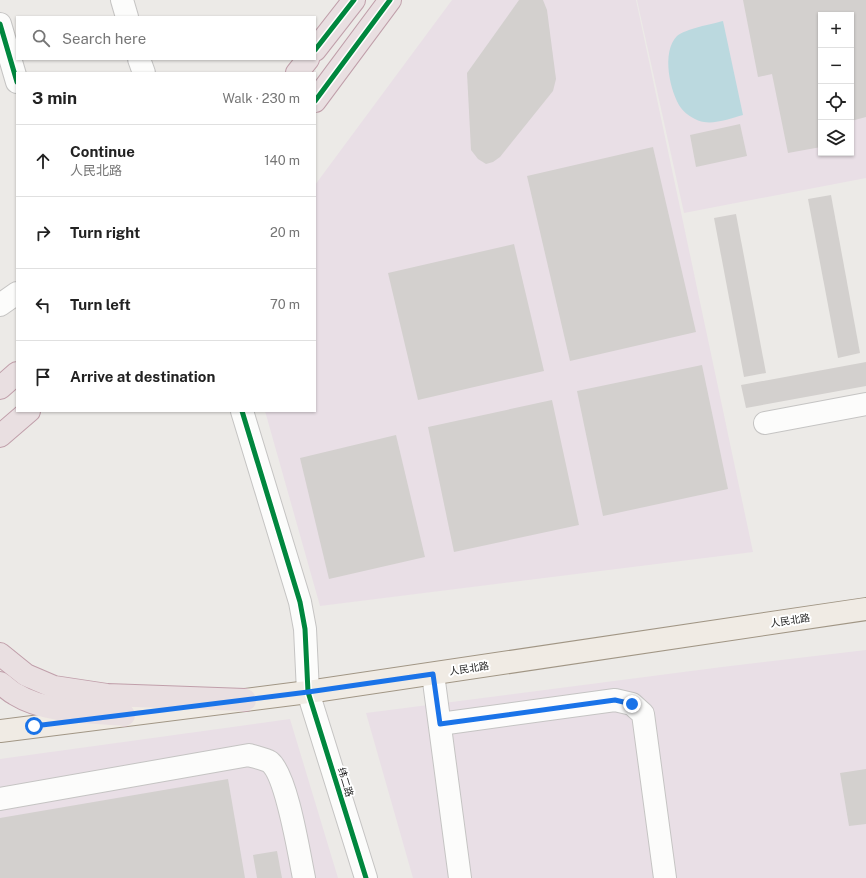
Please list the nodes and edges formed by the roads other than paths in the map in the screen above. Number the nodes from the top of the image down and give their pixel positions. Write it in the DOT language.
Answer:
graph roads {
  1 [pos="122,0"];
  2 [pos="354,0"];
  3 [pos="390,0"];
  4 [pos="127,16"];
  5 [pos="0,24"];
  6 [pos="316,49"];
  7 [pos="139,60"];
  8 [pos="307,60"];
  9 [pos="144,72"];
  10 [pos="298,72"];
  11 [pos="16,79"];
  12 [pos="316,100"];
  13 [pos="16,294"];
  14 [pos="0,305"];
  15 [pos="16,374"];
  16 [pos="0,388"];
  17 [pos="866,404"];
  18 [pos="28,412"];
  19 [pos="242,412"];
  20 [pos="765,423"];
  21 [pos="0,436"];
  22 [pos="865,613"];
  23 [pos="0,654"];
  24 [pos="433,674"];
  25 [pos="0,683"];
  26 [pos="308,692"];
  27 [pos="245,700"];
  28 [pos="124,715"];
  29 [pos="440,724"];
  30 [pos="0,731"];
  31 [pos="0,799"];
  32 [pos="304,878"];
  33 [pos="366,878"];
  34 [pos="460,878"];
  35 [pos="665,878"];
  1 -- 4 [label="street"];
  2 -- 6 [label="highway"];
  3 -- 12 [label="highway"];
  5 -- 11 [label="street"];
  7 -- 9 [label="street"];
  8 -- 10 [label="highway"];
  13 -- 14 [label="street"];
  15 -- 16 [label="highway"];
  17 -- 20 [label="street"];
  18 -- 21 [label="highway"];
  19 -- 26 [label="street, 纬二路"];
  22 -- 24 [label="main road, 人民北路"];
  23 -- 27 [label="highway"];
  24 -- 26 [label="main road, 人民北路"];
  24 -- 29 [label="street"];
  25 -- 28 [label="highway"];
  26 -- 27 [label="main road, 人民北路"];
  26 -- 33 [label="street, 纬二路"];
  27 -- 28 [label="main road, 人民北路"];
  28 -- 30 [label="main road, 人民北路"];
  29 -- 34 [label="street"];
  29 -- 35 [label="street"];
  31 -- 32 [label="street"];
}
